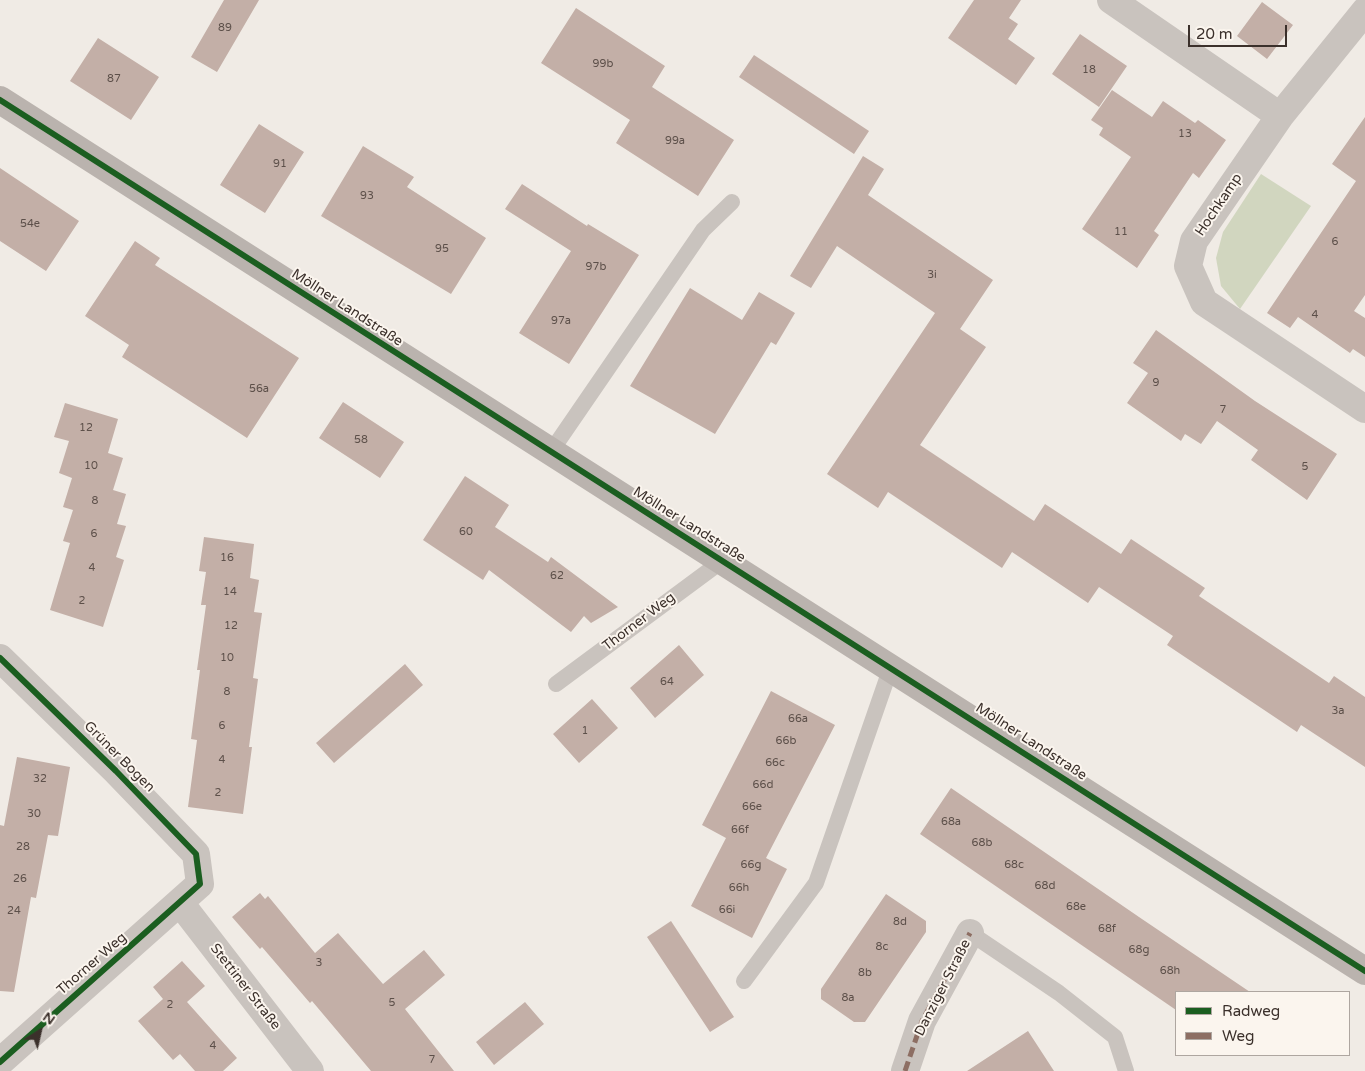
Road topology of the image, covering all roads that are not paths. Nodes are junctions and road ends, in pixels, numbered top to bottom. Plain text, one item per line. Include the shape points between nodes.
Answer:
1 (1111, 0) edge
2 (1365, 11) edge
3 (0, 100) edge
4 (1280, 116) junction
5 (732, 202) dead end
6 (1365, 409) edge
7 (550, 453) junction
8 (722, 561) junction
9 (0, 658) edge
10 (890, 667) junction
11 (556, 684) dead end
12 (200, 884) joint
13 (181, 904) junction
14 (970, 933) joint
15 (1365, 971) edge
16 (744, 981) dead end
17 (0, 1062) edge
18 (310, 1071) edge
19 (905, 1071) edge
20 (1126, 1071) edge

1 - 4 street
2 - 4 street, Hochkamp
3 - 7 main road, Möllner Landstraße
4 - 6 street, Hochkamp via 1194,241 1188,266 1204,302
5 - 7 lane via 703,230
7 - 8 main road, Möllner Landstraße
8 - 10 main road, Möllner Landstraße
8 - 11 lane, Thorner Weg
9 - 12 street, Grüner Bogen via 116,770 196,854
10 - 15 main road, Möllner Landstraße
10 - 16 lane via 816,883
12 - 13 street, Thorner Weg
13 - 17 street, Thorner Weg
13 - 18 street, Stettiner Straße
14 - 19 street, Danziger Straße via 922,1021
14 - 20 lane via 1059,993 1115,1037

